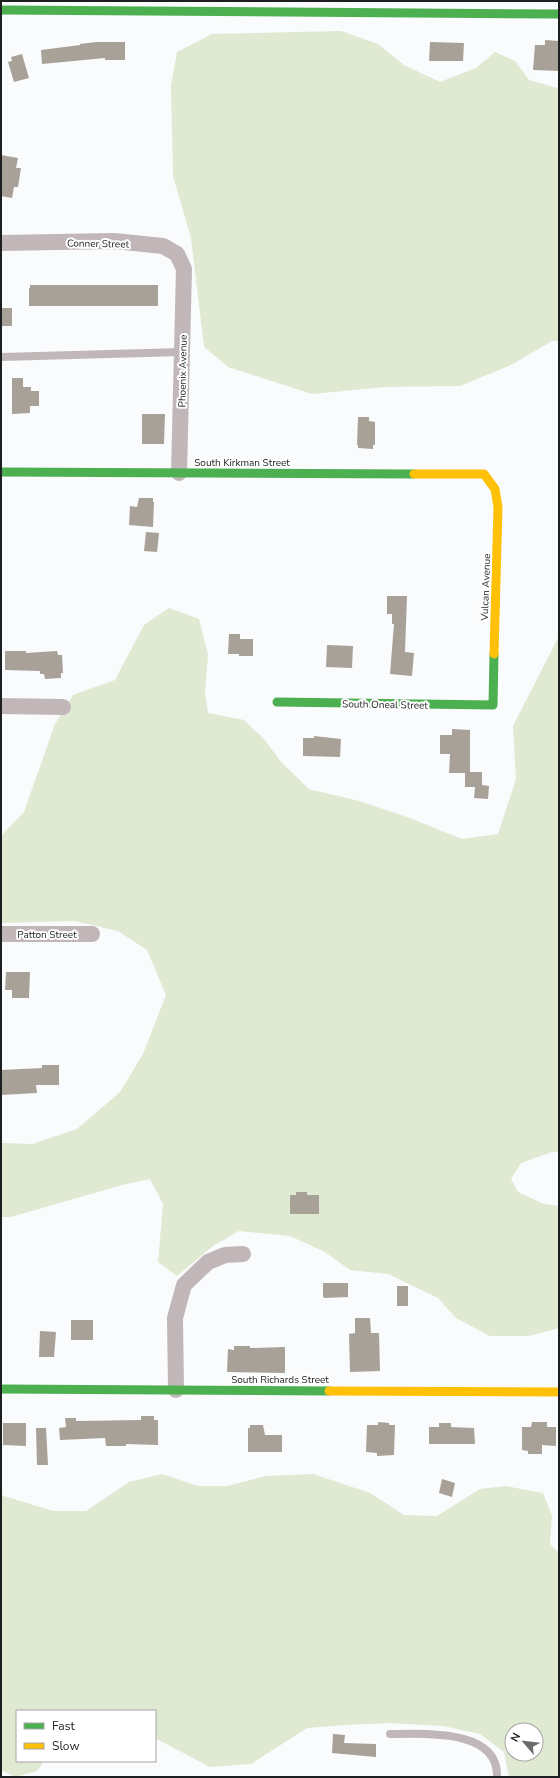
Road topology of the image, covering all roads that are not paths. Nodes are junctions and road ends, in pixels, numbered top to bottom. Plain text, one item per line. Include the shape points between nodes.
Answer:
1 (1, 10) edge
2 (559, 14) edge
3 (1, 243) edge
4 (184, 269) joint
5 (182, 352) junction
6 (1, 357) edge
7 (1, 472) edge
8 (179, 473) junction
9 (484, 474) joint
10 (277, 702) dead end
11 (493, 705) joint
12 (1, 706) edge
13 (63, 707) dead end
14 (1, 934) edge
15 (92, 934) dead end
16 (243, 1254) dead end
17 (1, 1389) edge
18 (176, 1390) junction
19 (559, 1392) edge
20 (390, 1734) dead end
21 (497, 1777) edge

1 - 2 street
3 - 4 street, Conner Street via 114,241 163,246 177,254
4 - 5 street, Phoenix Avenue
5 - 6 lane
5 - 8 street, Phoenix Avenue
7 - 8 street, South Kirkman Street
8 - 9 street, South Kirkman Street
9 - 11 street, Vulcan Avenue via 497,491 498,507
10 - 11 street, South Oneal Street
12 - 13 street
14 - 15 street, Patton Street
16 - 18 street via 225,1255 208,1262 184,1285 175,1318
17 - 18 street, South Richards Street
18 - 19 street, South Richards Street
20 - 21 lane via 424,1734 472,1741 483,1746 492,1755 497,1767

